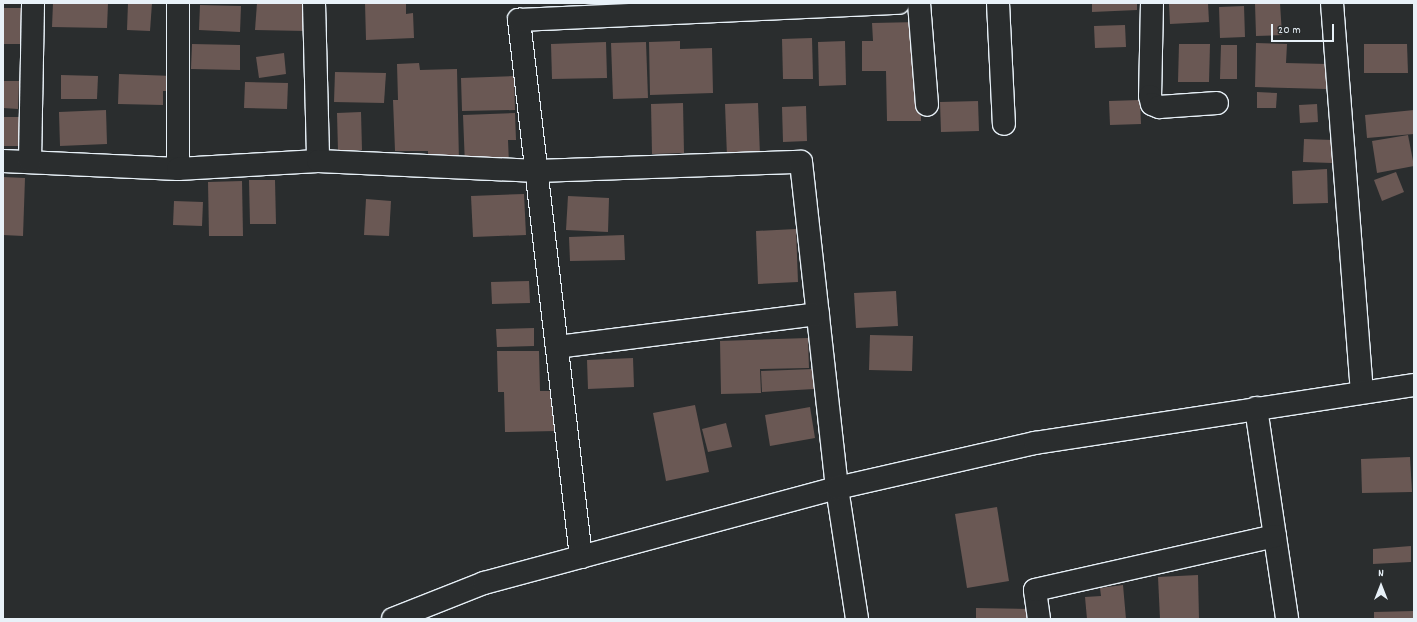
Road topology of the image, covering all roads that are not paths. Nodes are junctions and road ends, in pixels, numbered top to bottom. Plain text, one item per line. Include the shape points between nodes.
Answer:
1 (32, 3) edge
2 (178, 3) edge
3 (314, 3) edge
4 (899, 3) edge
5 (920, 3) edge
6 (998, 3) edge
7 (1152, 3) edge
8 (1332, 3) edge
9 (674, 8) edge
10 (519, 11) edge
11 (1217, 103) dead end
12 (927, 105) dead end
13 (1004, 124) dead end
14 (3, 161) edge
15 (30, 161) junction
16 (318, 161) junction
17 (178, 170) junction
18 (537, 170) junction
19 (818, 314) junction
20 (557, 347) junction
21 (1414, 384) edge
22 (1362, 392) junction
23 (1256, 408) junction
24 (837, 488) junction
25 (1275, 536) junction
26 (580, 557) junction
27 (393, 619) edge
28 (857, 619) edge
29 (1039, 619) edge
30 (1287, 619) edge

1 - 15 street
2 - 17 street
3 - 16 street
4 - 9 street
5 - 12 street
6 - 13 street
7 - 11 street via 1152,104 1159,107
8 - 22 street
9 - 10 street
10 - 18 street
14 - 15 street
15 - 17 street
16 - 17 street
16 - 18 street
18 - 19 street via 801,162
18 - 20 street
19 - 20 street
19 - 24 street
20 - 26 street
21 - 22 street
22 - 23 street
23 - 24 street via 1035,443
23 - 25 street
24 - 26 street
24 - 28 street
25 - 29 street via 1035,590
25 - 30 street
26 - 27 street via 484,583

